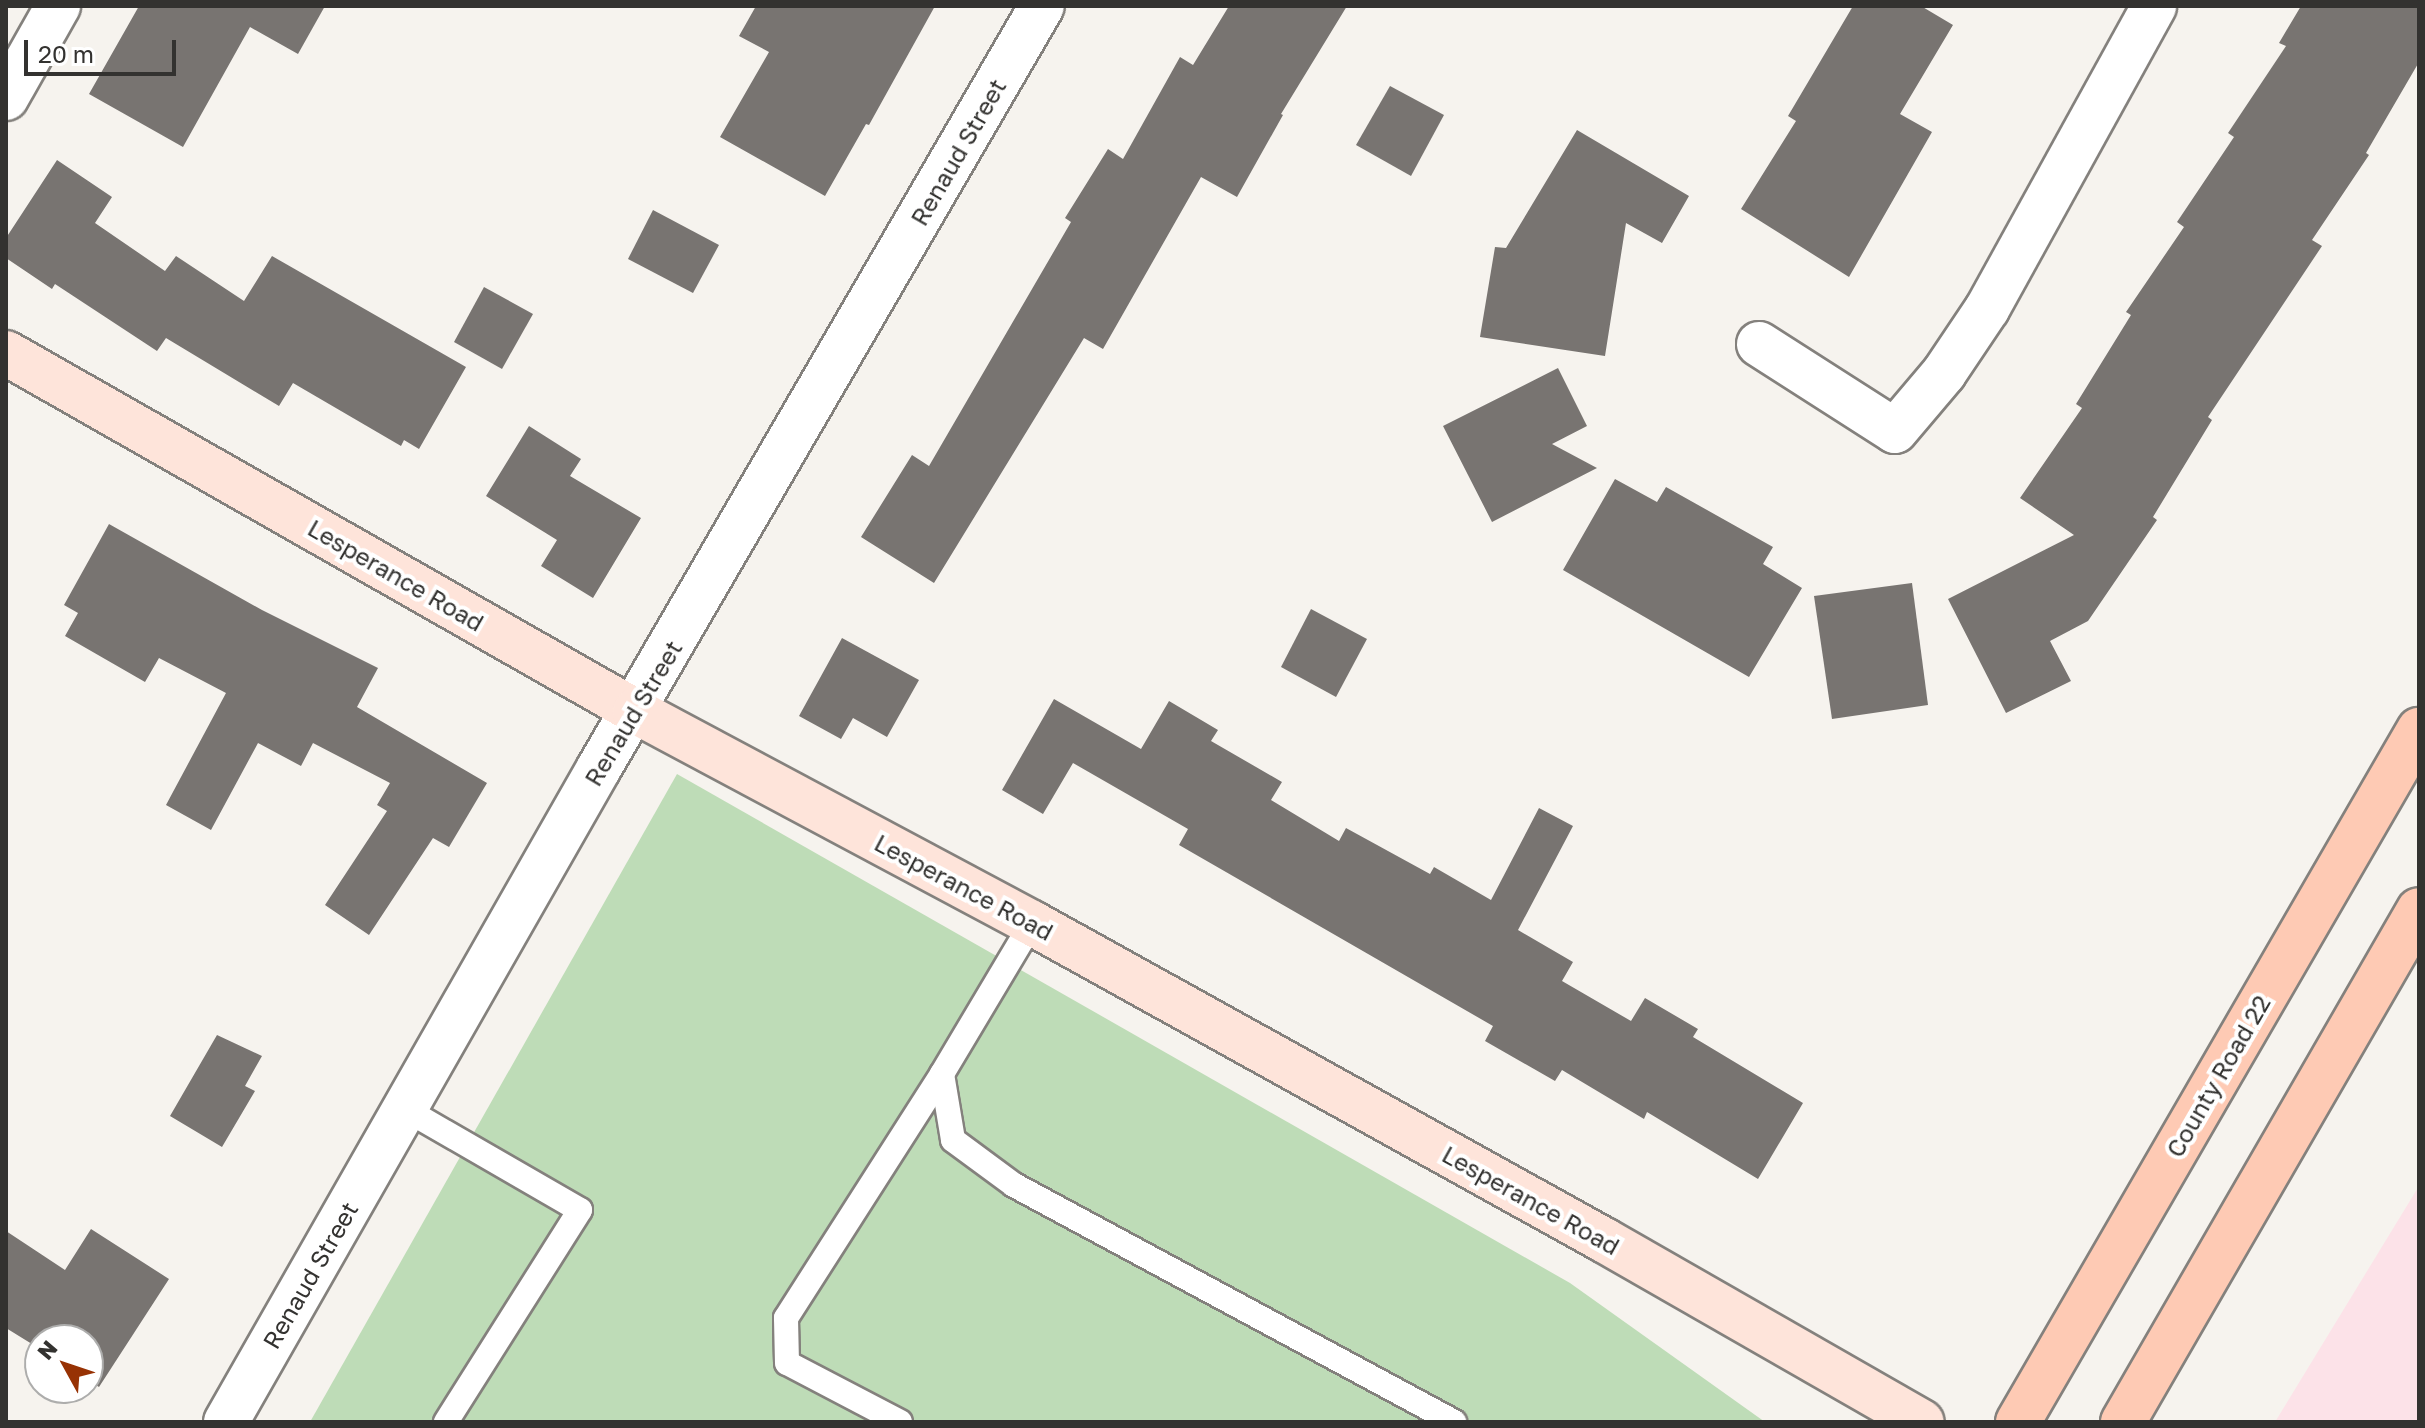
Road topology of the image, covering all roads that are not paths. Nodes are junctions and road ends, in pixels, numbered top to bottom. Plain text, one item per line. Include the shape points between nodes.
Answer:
1 (58, 6) edge
2 (1042, 6) edge
3 (2154, 6) edge
4 (6, 98) edge
5 (1759, 344) dead end
6 (6, 353) edge
7 (635, 711) junction
8 (2419, 730) edge
9 (2419, 910) edge
10 (1032, 923) junction
11 (942, 1074) junction
12 (405, 1109) junction
13 (226, 1422) edge
14 (446, 1422) edge
15 (900, 1422) edge
16 (1454, 1422) edge
17 (1922, 1422) edge
18 (2018, 1422) edge
19 (2123, 1422) edge

1 - 4 street
2 - 7 street, Renaud Street
3 - 5 street via 1987,309 1944,373 1895,431
6 - 7 main road, Lesperance Road
7 - 10 main road, Lesperance Road
7 - 12 street, Renaud Street
8 - 18 main road, County Road 22
9 - 19 main road
10 - 11 lane
10 - 17 main road, Lesperance Road
11 - 15 lane via 786,1318 787,1363
11 - 16 lane via 953,1140 1014,1185
12 - 13 street, Renaud Street
12 - 14 lane via 580,1210

